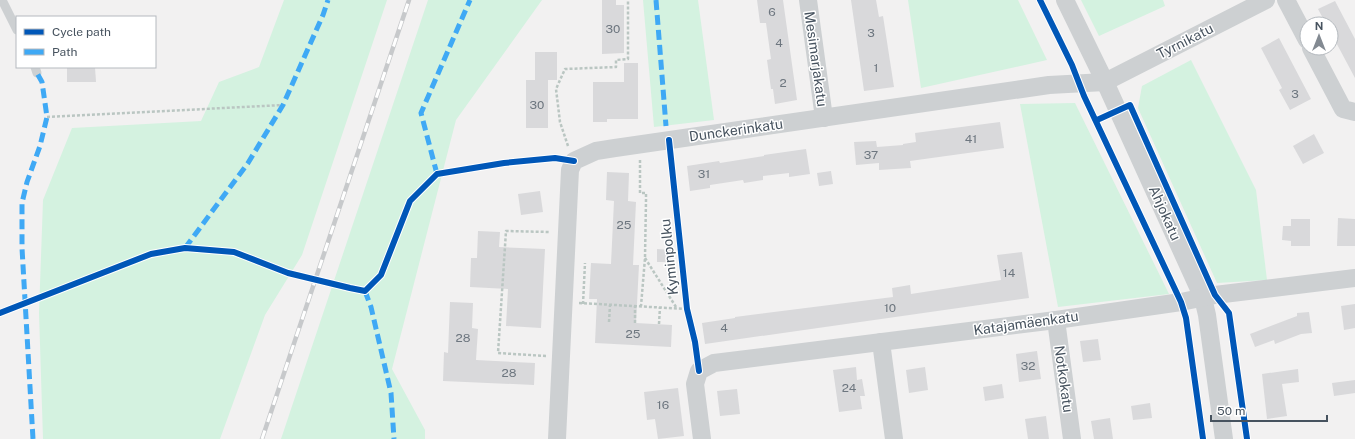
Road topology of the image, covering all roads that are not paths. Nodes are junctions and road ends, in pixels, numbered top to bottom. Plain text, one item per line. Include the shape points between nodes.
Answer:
1 (2, 0) edge
2 (808, 0) edge
3 (1065, 0) edge
4 (1266, 0) edge
5 (1286, 0) edge
6 (1299, 25) edge
7 (16, 28) edge
8 (1315, 56) edge
9 (1105, 82) junction
10 (1355, 112) edge
11 (824, 118) junction
12 (1355, 278) edge
13 (1203, 298) junction
14 (1056, 320) junction
15 (881, 342) junction
16 (557, 439) edge
17 (702, 439) edge
18 (894, 439) edge
19 (1072, 439) edge
20 (1224, 439) edge

1 - 7 lane
2 - 11 street, Mesimarjakatu
3 - 9 street, Ahjokatu
4 - 9 street, Tyrnikatu
5 - 6 street
8 - 10 street via 1343,108
9 - 11 street, Dunckerinkatu via 1048,85
9 - 13 street, Ahjokatu
11 - 16 street, Dunckerinkatu via 596,151 574,161 570,170
12 - 13 street, Katajamäenkatu
13 - 14 street, Katajamäenkatu
13 - 20 street, Ahjokatu
14 - 15 street, Katajamäenkatu
14 - 19 street, Notkokatu
15 - 17 street, Katajamäenkatu via 714,363 699,371 695,384
15 - 18 street

